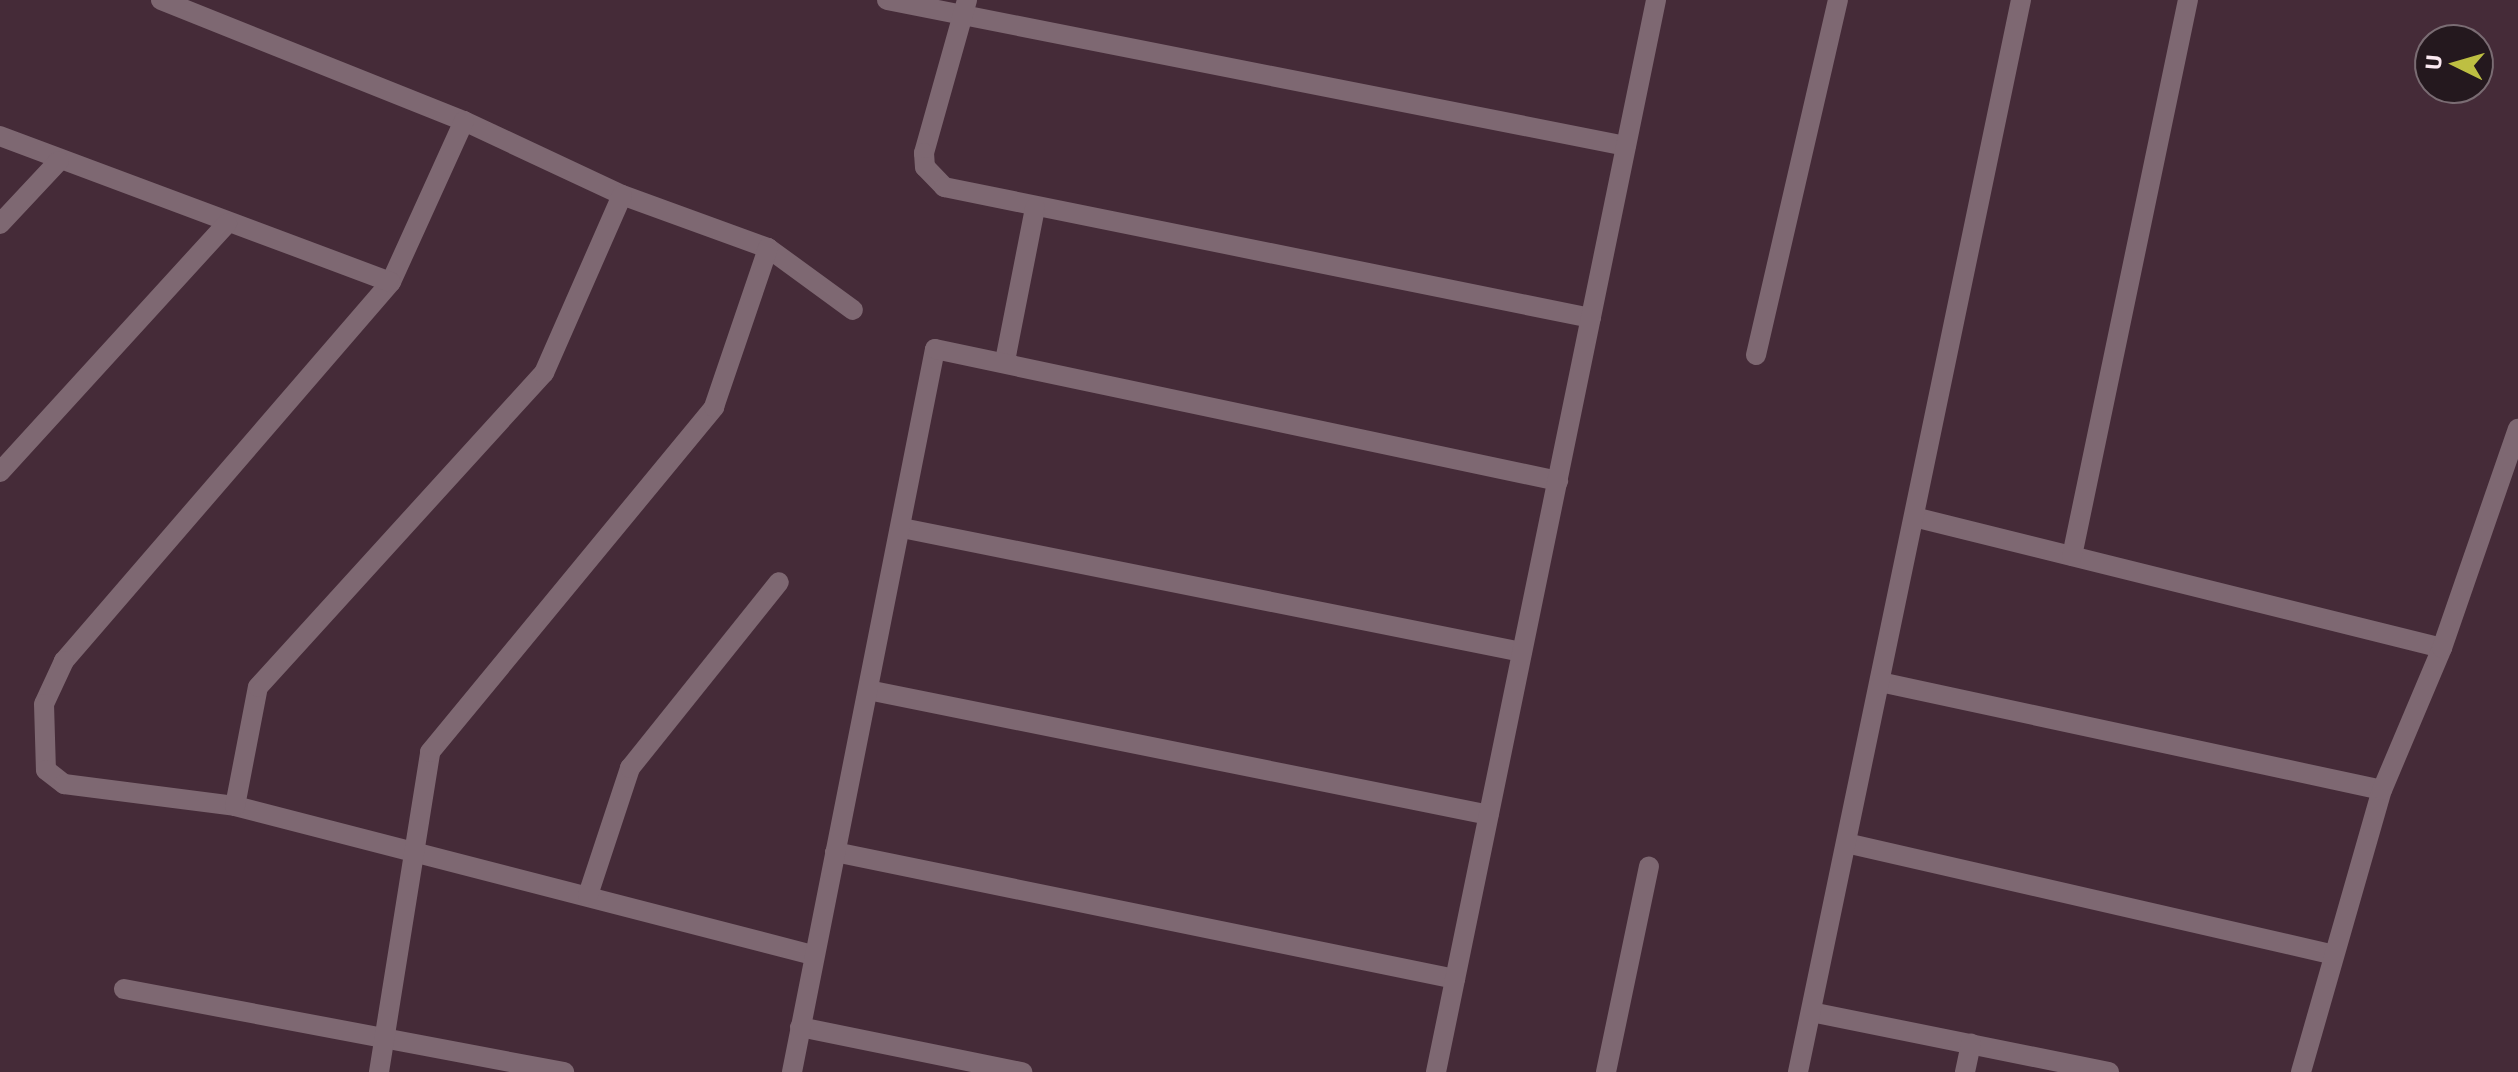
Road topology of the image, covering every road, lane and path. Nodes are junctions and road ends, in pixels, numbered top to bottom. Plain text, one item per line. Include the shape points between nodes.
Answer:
1 (161, 0) edge
2 (887, 0) edge
3 (1656, 0) edge
4 (1838, 0) edge
5 (2021, 0) edge
6 (2188, 0) edge
7 (965, 8) edge
8 (464, 121) junction
9 (0, 136) edge
10 (1626, 146) junction
11 (59, 161) junction
12 (622, 195) junction
13 (1035, 208) junction
14 (227, 223) junction
15 (0, 224) edge
16 (768, 248) junction
17 (391, 282) junction
18 (853, 310) dead end
19 (1591, 318) junction
20 (1756, 355) dead end
21 (1005, 361) junction
22 (2518, 429) edge
23 (0, 472) edge
24 (1558, 481) junction
25 (1914, 517) junction
26 (902, 528) junction
27 (2072, 556) junction
28 (779, 582) dead end
29 (2442, 648) junction
30 (1522, 652) junction
31 (1880, 682) junction
32 (868, 690) junction
33 (2382, 790) junction
34 (235, 806) junction
35 (1489, 815) junction
36 (1846, 843) junction
37 (417, 851) junction
38 (835, 852) junction
39 (1649, 866) dead end
40 (588, 895) junction
41 (2332, 954) junction
42 (813, 955) junction
43 (1455, 979) junction
44 (124, 989) dead end
45 (1811, 1012) junction
46 (800, 1027) junction
47 (387, 1039) junction
48 (1971, 1044) junction
49 (379, 1072) edge
50 (564, 1072) edge
51 (792, 1072) edge
52 (1022, 1072) edge
53 (1436, 1072) edge
54 (1606, 1072) edge
55 (1798, 1072) edge
56 (1965, 1072) edge
57 (2109, 1072) edge
58 (2301, 1072) edge

1 - 8 street
2 - 7 street
3 - 10 street
4 - 20 street
5 - 25 street
6 - 27 street
7 - 10 street
7 - 13 street via 925,167 944,187
8 - 12 street
8 - 17 street
9 - 11 street
10 - 19 street
11 - 14 street
11 - 15 street
12 - 16 street
12 - 34 street via 544,373 258,687
13 - 19 street
13 - 21 street
14 - 17 street
14 - 23 street
16 - 18 street
16 - 37 street via 714,407 688,445 441,730 430,752
17 - 34 street via 64,661 44,704 42,759 54,779
19 - 24 street
21 - 24 street
21 - 26 street via 935,349
22 - 29 street
24 - 30 street
25 - 27 street
25 - 31 street
26 - 30 street
26 - 32 street
27 - 29 street
28 - 40 street via 630,768
29 - 33 street
30 - 35 street
31 - 33 street
31 - 36 street
32 - 35 street
32 - 38 street
33 - 41 street
34 - 37 street
35 - 43 street
36 - 41 street
36 - 45 street
37 - 40 street
37 - 47 street
38 - 42 street
38 - 43 street
39 - 54 street
40 - 42 street
41 - 58 street
42 - 46 street
43 - 53 street
44 - 47 street
45 - 48 street
45 - 55 street
46 - 51 street
46 - 52 street
47 - 49 street
47 - 50 street
48 - 56 street
48 - 57 street

